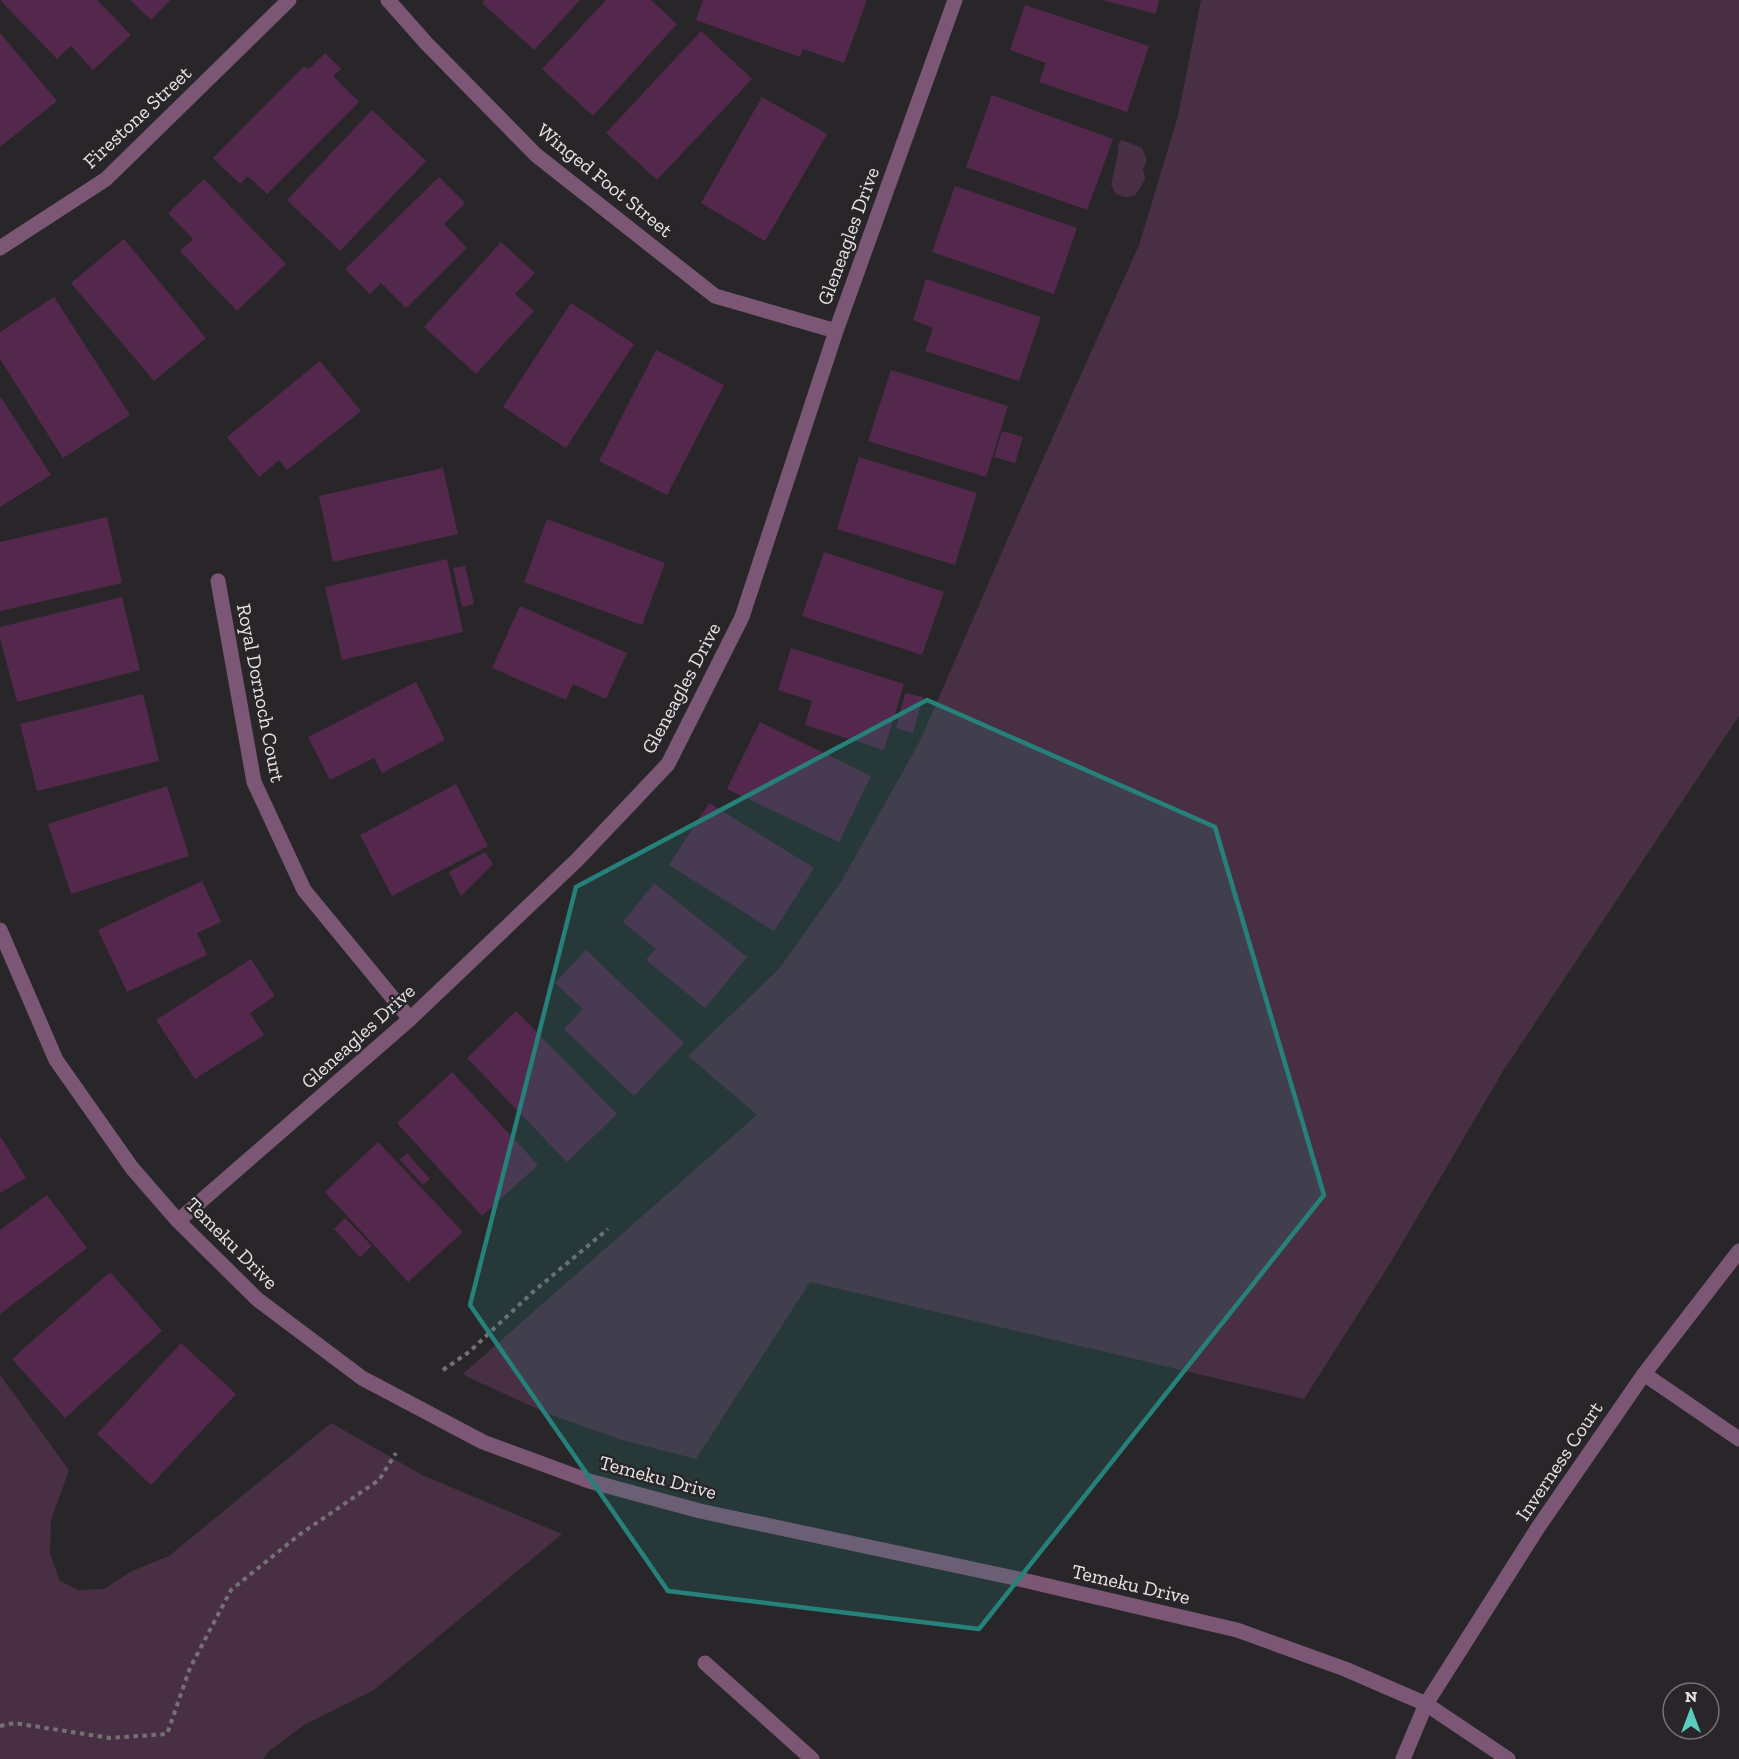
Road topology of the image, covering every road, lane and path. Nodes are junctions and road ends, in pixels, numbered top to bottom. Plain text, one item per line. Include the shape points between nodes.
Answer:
1 (289, 0) edge
2 (388, 0) edge
3 (955, 0) edge
4 (0, 248) edge
5 (836, 331) junction
6 (218, 581) dead end
7 (0, 930) edge
8 (410, 1018) junction
9 (178, 1221) junction
10 (608, 1229) dead end
11 (1739, 1251) edge
12 (443, 1370) dead end
13 (1644, 1374) junction
14 (1739, 1439) edge
15 (396, 1453) dead end
16 (705, 1663) dead end
17 (1426, 1704) junction
18 (0, 1726) edge
19 (812, 1759) edge
20 (1403, 1759) edge
21 (1508, 1759) edge

1 - 4 street, Firestone Street via 106,178
2 - 5 street, Winged Foot Street via 536,155 715,296
3 - 5 street, Gleneagles Drive
5 - 8 street, Gleneagles Drive via 742,618 668,764 577,860
6 - 8 street, Royal Dornoch Court via 254,782 304,890
7 - 9 street, Temeku Drive via 56,1060 132,1168
8 - 9 street, Gleneagles Drive
9 - 17 street, Temeku Drive via 257,1299 362,1378 483,1442 589,1481 700,1511 1237,1630
10 - 12 path via 469,1352
11 - 13 street, Inverness Court
13 - 14 street
13 - 17 street, Inverness Court via 1533,1536
15 - 18 path via 379,1480 299,1535 231,1590 190,1668 167,1734 110,1737 14,1723
16 - 19 street
17 - 20 street, Inverness Court
17 - 21 street, Temeku Drive

